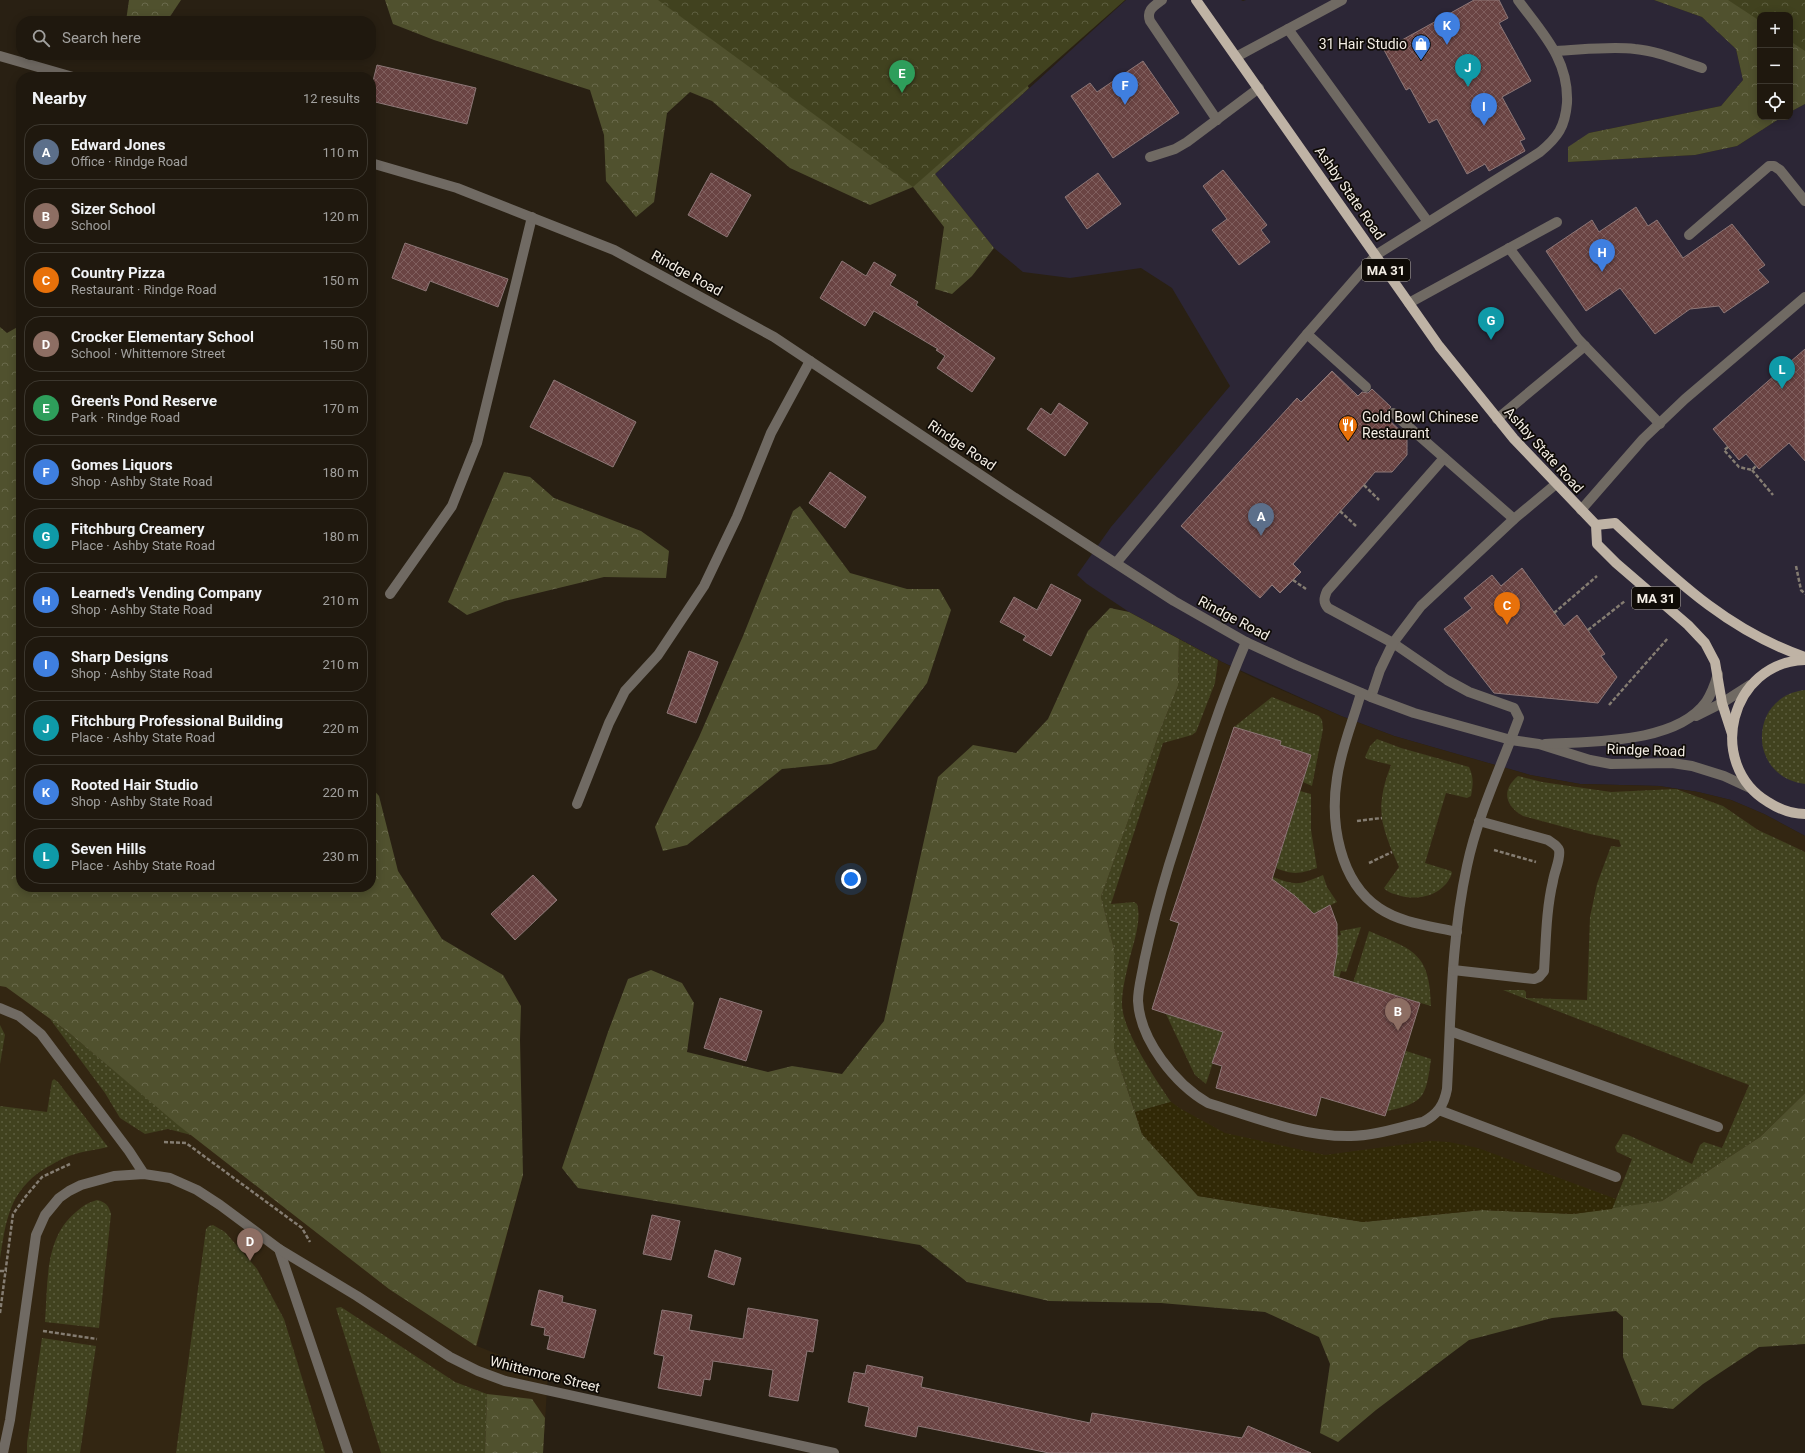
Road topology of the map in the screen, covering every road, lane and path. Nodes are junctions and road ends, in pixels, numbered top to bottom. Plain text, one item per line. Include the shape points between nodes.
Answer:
1 (1162, 0) edge
2 (1196, 0) edge
3 (1342, 0) edge
4 (1518, 0) edge
5 (1288, 29) junction
6 (1555, 51) junction
7 (0, 56) edge
8 (1236, 57) junction
9 (1702, 68) dead end
10 (56, 72) edge
11 (1259, 88) junction
12 (1217, 120) junction
13 (1150, 157) dead end
14 (376, 164) edge
15 (1805, 201) edge
16 (532, 217) junction
17 (1428, 222) junction
18 (1556, 222) dead end
19 (1689, 235) dead end
20 (1509, 248) junction
21 (1376, 256) junction
22 (1805, 297) edge
23 (1409, 302) junction
24 (1307, 334) junction
25 (1585, 346) junction
26 (810, 361) junction
27 (1366, 387) dead end
28 (1393, 413) dead end
29 (1497, 419) junction
30 (1660, 424) junction
31 (1728, 447) dead end
32 (1444, 458) junction
33 (1756, 466) dead end
34 (1752, 470) junction
35 (1556, 484) junction
36 (1773, 495) dead end
37 (1580, 510) junction
38 (1514, 519) junction
39 (1596, 525) junction
40 (1116, 563) junction
41 (1796, 566) dead end
42 (1597, 576) dead end
43 (390, 594) dead end
44 (1805, 594) edge
45 (1625, 601) dead end
46 (1554, 613) dead end
47 (1588, 630) dead end
48 (1668, 638) dead end
49 (1246, 642) junction
50 (1394, 643) junction
51 (1805, 657) edge
52 (1805, 660) edge
53 (1718, 674) junction
54 (1758, 679) junction
55 (1366, 695) junction
56 (1722, 704) junction
57 (1609, 705) dead end
58 (1676, 724) junction
59 (1732, 734) junction
60 (1511, 740) junction
61 (1539, 744) junction
62 (1750, 788) junction
63 (577, 804) dead end
64 (1804, 815) edge
65 (1382, 818) dead end
66 (1357, 821) dead end
67 (1479, 821) junction
68 (1473, 843) junction
69 (1392, 852) dead end
70 (1556, 868) junction
71 (1350, 873) junction
72 (1457, 932) junction
73 (1454, 970) junction
74 (0, 1008) edge
75 (1450, 1031) junction
76 (1439, 1110) junction
77 (1718, 1127) dead end
78 (164, 1142) dead end
79 (144, 1174) junction
80 (1616, 1177) dead end
81 (310, 1242) dead end
82 (278, 1249) junction
83 (41, 1331) dead end
84 (97, 1339) dead end
85 (3, 1453) edge
86 (348, 1453) edge
87 (834, 1453) edge

1 - 12 street via 1149,11 1150,21
2 - 8 main road, Ashby State Road / MA 31
3 - 5 street
4 - 6 street
5 - 8 street
5 - 17 street
6 - 9 street via 1635,49 1661,54
6 - 17 street via 1564,68 1568,88 1566,118 1551,143
7 - 10 street
8 - 11 main road, Ashby State Road / MA 31
11 - 12 street
11 - 21 main road, Ashby State Road / MA 31
12 - 13 street via 1175,149
14 - 16 street, Rindge Road via 457,188
15 - 19 street via 1780,170 1769,166
16 - 26 street, Rindge Road via 614,250 774,336
16 - 43 street via 477,443 452,506
17 - 21 street
18 - 20 street
20 - 23 street
20 - 25 street
21 - 23 main road, Ashby State Road / MA 31
21 - 24 street
22 - 30 street via 1685,399
23 - 29 main road, Ashby State Road / MA 31
24 - 27 street
24 - 40 street
25 - 29 street
25 - 30 street
26 - 40 street, Rindge Road
26 - 63 street via 771,433 738,516 704,586 658,655 625,691 609,723
28 - 32 street
29 - 35 main road, Ashby State Road / MA 31
30 - 37 street via 1643,439
31 - 34 path via 1724,450 1739,467
32 - 38 street
32 - 50 street via 1324,597 1324,604 1328,608
33 - 34 path
34 - 36 path
35 - 37 main road, Ashby State Road / MA 31
35 - 38 street
37 - 39 main road, Ashby State Road / MA 31
38 - 50 street via 1421,606
39 - 51 main road via 1615,523 1680,583 1728,620 1771,644
39 - 53 main road, MA 31 via 1597,544 1705,643
40 - 49 street, Rindge Road via 1174,601
41 - 44 path via 1801,590
42 - 46 path
45 - 47 path
48 - 57 path
49 - 55 street, Rindge Road
49 - 76 street via 1223,697 1153,918 1139,989 1138,1001 1144,1026 1169,1071 1192,1094 1208,1103 1257,1119 1309,1133 1352,1136 1423,1122
50 - 55 street
50 - 60 street via 1469,692 1514,708 1519,718
52 - 54 main road via 1770,670
53 - 56 main road, MA 31
53 - 58 street, Rindge Road via 1705,703 1688,718
54 - 56 street, Rindge Road
54 - 59 main road via 1739,704
55 - 60 street, Rindge Road via 1414,713
55 - 71 street via 1337,778 1336,831
56 - 58 street, Rindge Road
56 - 59 main road, MA 31
58 - 61 street, Rindge Road via 1636,737
59 - 62 main road, MA 31 via 1732,749 1736,763
60 - 61 street, Rindge Road
60 - 67 street
61 - 62 street, Rindge Road via 1611,764 1672,763 1692,766
62 - 64 main road, MA 31 via 1773,806
65 - 66 path
67 - 68 street
67 - 70 street via 1555,844 1559,849
68 - 70 path
68 - 72 street
69 - 71 path
70 - 73 street via 1549,902 1544,970 1539,977 1534,979
71 - 72 street via 1354,882 1379,908 1403,919
72 - 73 street
73 - 75 street
74 - 79 street via 19,1016 41,1034
75 - 76 street via 1447,1089
75 - 77 street
76 - 80 street
78 - 81 path via 186,1143 302,1228
79 - 82 street, Whittemore Street via 170,1178 197,1190
79 - 85 street, Whittemore Street via 96,1180 69,1191 52,1205 40,1225 36,1235
82 - 86 street
82 - 87 street, Whittemore Street via 357,1296 450,1357 485,1374 519,1384
83 - 84 path

